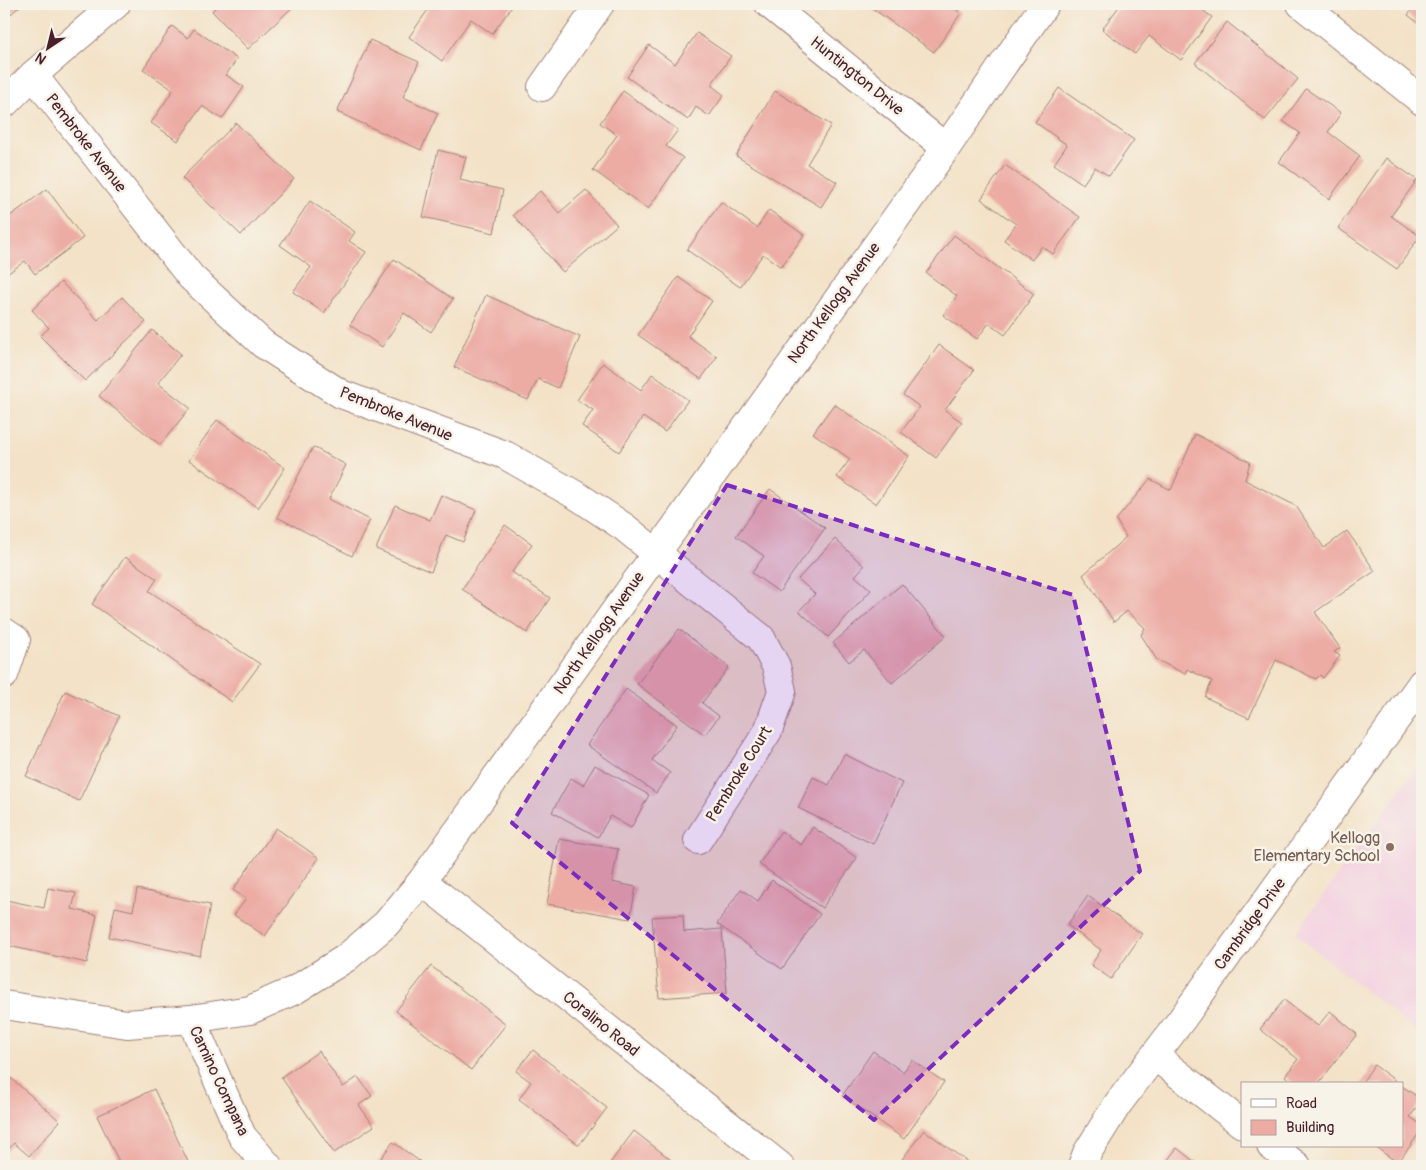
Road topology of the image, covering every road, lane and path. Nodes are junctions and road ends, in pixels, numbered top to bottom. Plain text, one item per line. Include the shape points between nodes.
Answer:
1 (116, 4) edge
2 (600, 4) edge
3 (769, 4) edge
4 (1045, 4) edge
5 (1301, 4) edge
6 (33, 76) junction
7 (542, 87) dead end
8 (1422, 101) edge
9 (4, 104) edge
10 (946, 148) junction
11 (656, 553) junction
12 (10, 636) edge
13 (4, 675) edge
14 (1422, 683) edge
15 (698, 840) dead end
16 (422, 881) junction
17 (4, 1004) edge
18 (191, 1019) junction
19 (1155, 1056) junction
20 (1241, 1123) edge
21 (1274, 1148) edge
22 (268, 1166) edge
23 (780, 1166) edge
24 (1082, 1166) edge
25 (1297, 1166) edge

1 - 6 street
2 - 7 street
3 - 10 street, Huntington Drive
4 - 10 street, North Kellogg Avenue
5 - 8 street
6 - 9 street
6 - 11 street, Pembroke Avenue via 191,277 263,344 341,394 505,455 579,497
10 - 11 street, North Kellogg Avenue
11 - 15 street, Pembroke Court via 761,638 776,666 782,690 768,731
11 - 16 street, North Kellogg Avenue
12 - 13 street
14 - 19 street, Cambridge Drive
16 - 18 street, North Kellogg Avenue via 386,924 346,958 296,990 250,1010
16 - 23 street, Coralino Road
17 - 18 street, North Kellogg Avenue via 127,1024
18 - 22 street, Camino Compana via 242,1136
19 - 20 street
19 - 24 street, Cambridge Drive via 1117,1105
21 - 25 street

